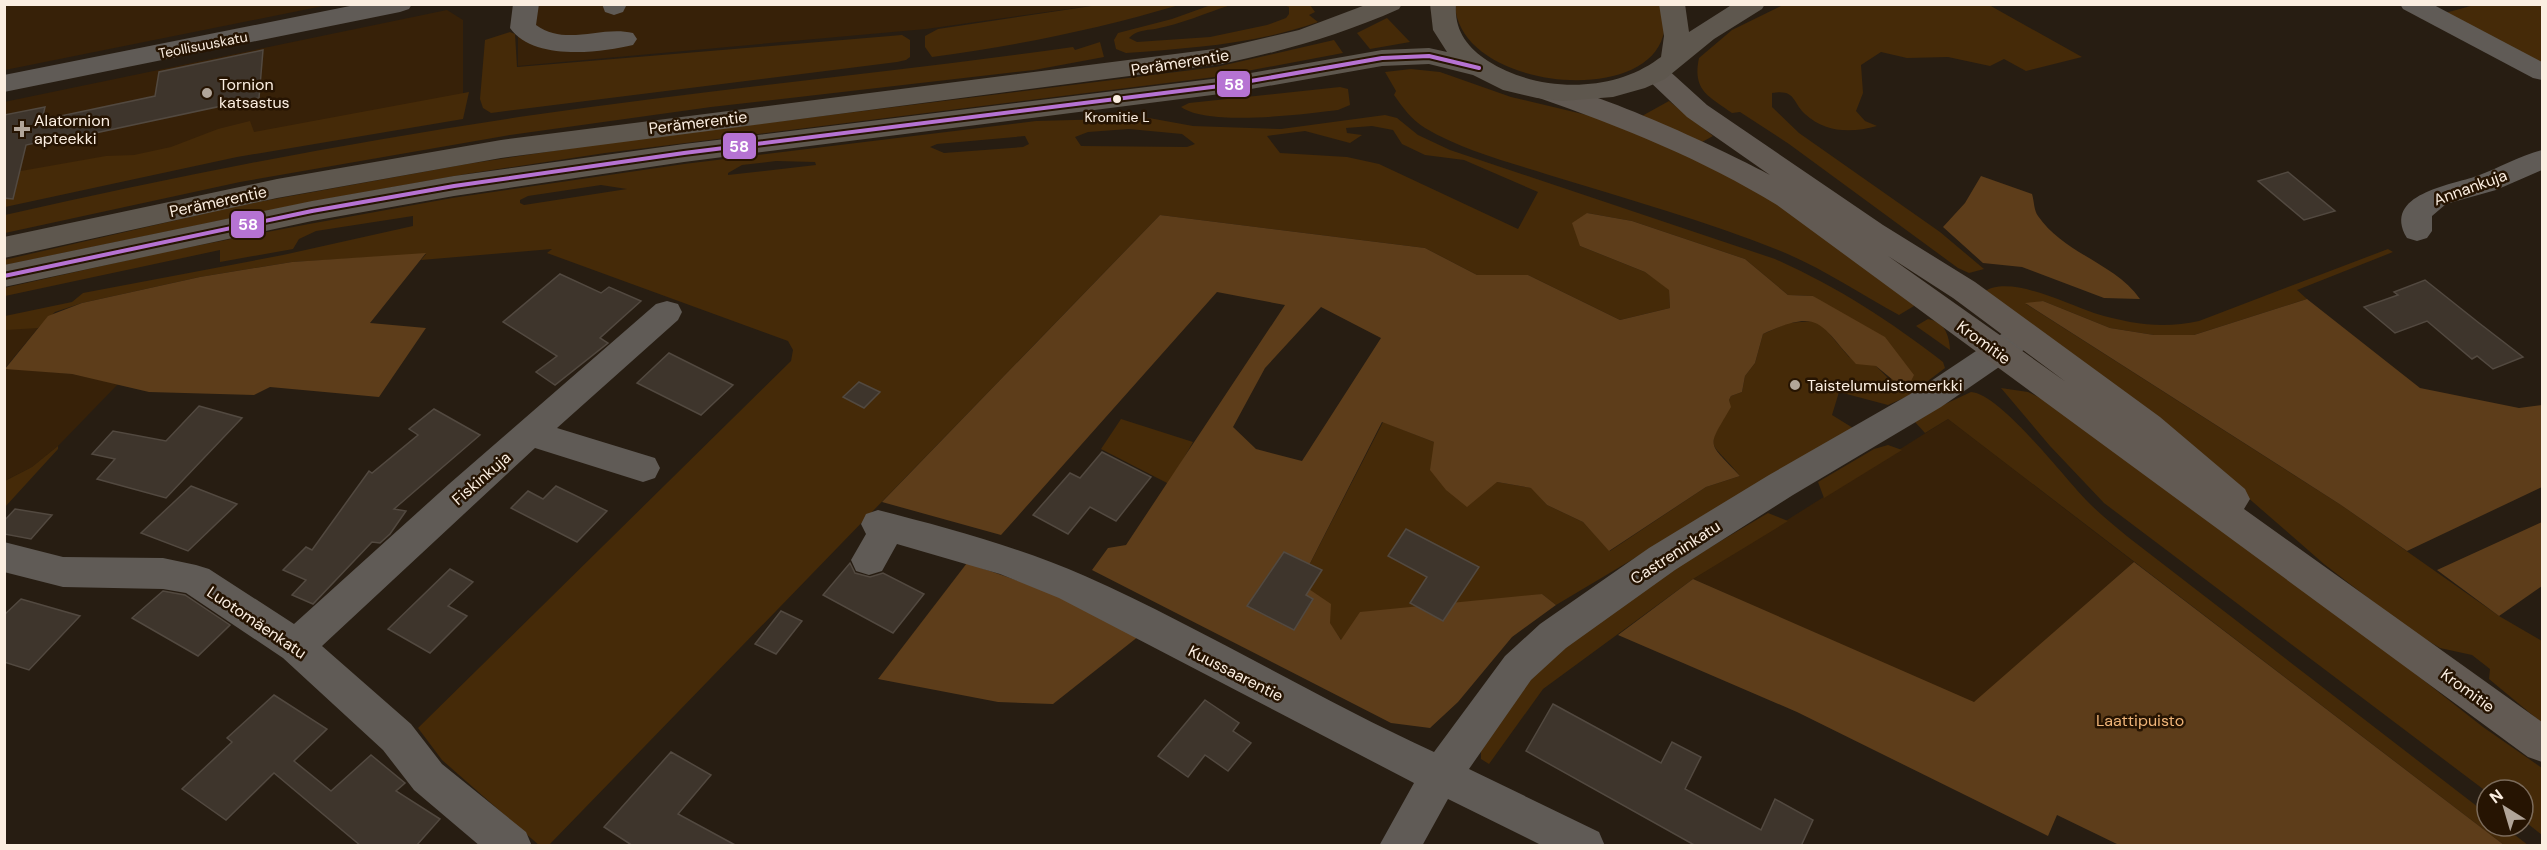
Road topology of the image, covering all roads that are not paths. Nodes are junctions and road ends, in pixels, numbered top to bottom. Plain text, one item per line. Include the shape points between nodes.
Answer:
1 (400, 4) edge
2 (526, 4) edge
3 (1390, 4) edge
4 (1443, 4) edge
5 (1672, 4) edge
6 (1753, 4) edge
7 (2412, 4) edge
8 (624, 39) dead end
9 (1665, 66) junction
10 (1479, 68) junction
11 (2542, 72) edge
12 (4, 84) edge
13 (1548, 92) junction
14 (2542, 159) edge
15 (2416, 231) dead end
16 (4, 248) edge
17 (4, 276) edge
18 (667, 312) dead end
19 (2011, 344) junction
20 (532, 434) junction
21 (644, 468) dead end
22 (4, 557) edge
23 (869, 560) dead end
24 (296, 645) junction
25 (2542, 744) edge
26 (1440, 776) junction
27 (512, 846) edge
28 (1399, 846) edge
29 (1585, 846) edge

1 - 12 street, Teollisuuskatu
2 - 8 street via 523,28 543,41 556,44
3 - 16 highway, Perämerentie via 1320,32 1219,56 461,155 304,183
4 - 10 highway via 1442,14 1455,48
5 - 9 highway via 1677,36
6 - 9 highway via 1697,39
7 - 11 street
9 - 13 highway via 1609,90
9 - 19 main road, Kromitie via 1697,111 1964,290
10 - 13 highway
10 - 17 highway, Perämerentie via 1429,56 1382,58 1228,85 684,153 454,186 166,240
13 - 19 main road, Kromitie via 1636,122 1744,171
14 - 15 street, Annankuja via 2486,183 2436,197 2418,214
18 - 20 street, Fiskinkuja
19 - 25 main road, Kromitie via 2148,426 2394,637
19 - 26 street, Castreninkatu via 1912,409 1691,541 1581,614 1518,668
20 - 21 street
20 - 24 street, Fiskinkuja
22 - 24 street, Luotomäenkatu via 63,572 182,575 196,580
23 - 26 street, Kuussaarentie via 883,525 985,555 1071,587
24 - 27 street, Luotomäenkatu via 397,737 428,777
26 - 28 street, Castreninkatu
26 - 29 street, Kuussaarentie

